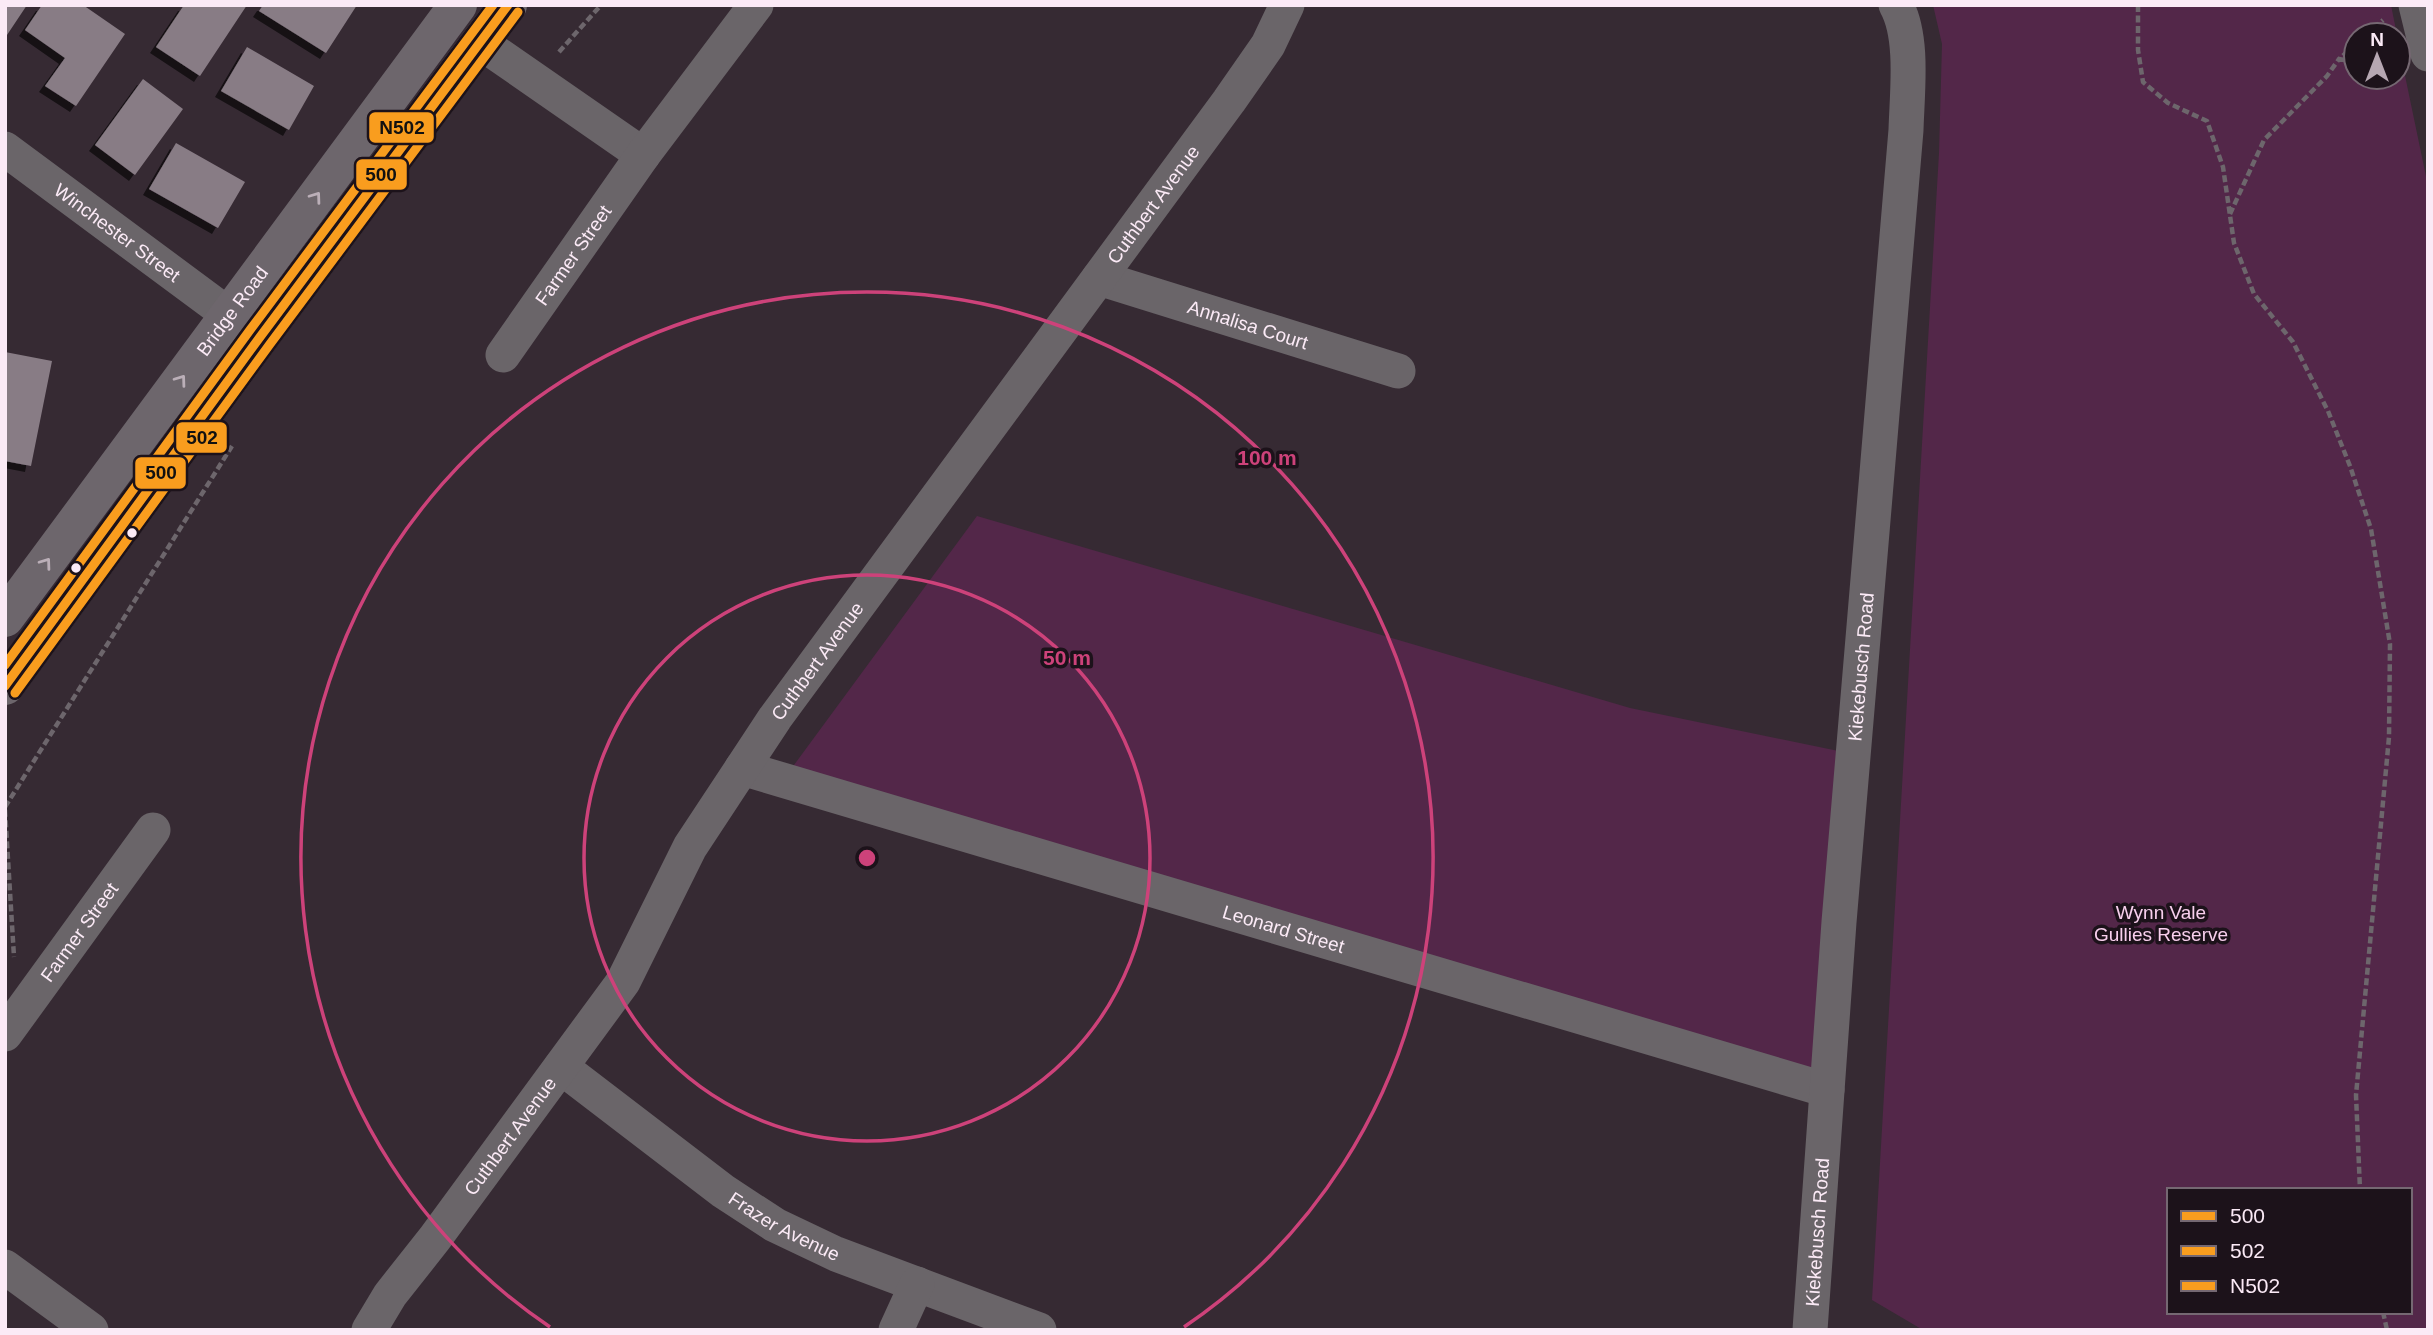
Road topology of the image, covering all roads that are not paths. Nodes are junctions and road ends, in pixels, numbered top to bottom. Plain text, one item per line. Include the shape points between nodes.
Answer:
1 (458, 5) edge
2 (508, 5) edge
3 (757, 5) edge
4 (1287, 5) edge
5 (1896, 5) edge
6 (2416, 5) edge
7 (480, 42) junction
8 (2428, 54) edge
9 (5, 149) edge
10 (643, 155) junction
11 (1099, 278) junction
12 (229, 315) junction
13 (260, 337) junction
14 (503, 355) dead end
15 (1398, 371) dead end
16 (5, 618) edge
17 (5, 686) edge
18 (742, 768) junction
19 (153, 830) dead end
20 (5, 1034) edge
21 (561, 1067) junction
22 (1827, 1090) junction
23 (5, 1267) edge
24 (917, 1284) junction
25 (91, 1330) edge
26 (369, 1330) edge
27 (895, 1330) edge
28 (1039, 1330) edge
29 (1810, 1330) edge

12 -> 1 main road, Bridge Road
2 - 7 main road, Bridge Road
3 - 10 street, Farmer Street
4 - 11 street, Cuthbert Avenue via 1268,46
5 - 22 street, Kiekebusch Road via 1907,52 1906,130
6 - 8 street
7 - 10 street
7 - 13 main road, Bridge Road
9 - 12 street, Winchester Street
10 - 14 street, Farmer Street
11 - 15 street, Annalisa Court
11 - 18 street, Cuthbert Avenue
12 - 13 main road
16 -> 12 main road, Bridge Road
13 - 17 main road, Bridge Road
18 - 21 street, Cuthbert Avenue via 690,847 623,982
18 - 22 street, Leonard Street
19 - 20 street, Farmer Street
21 - 24 street, Frazer Avenue via 723,1192 775,1225
21 - 26 street, Cuthbert Avenue via 390,1295
22 - 29 street, Kiekebusch Road
23 - 25 street
24 - 27 street
24 - 28 street, Frazer Avenue

